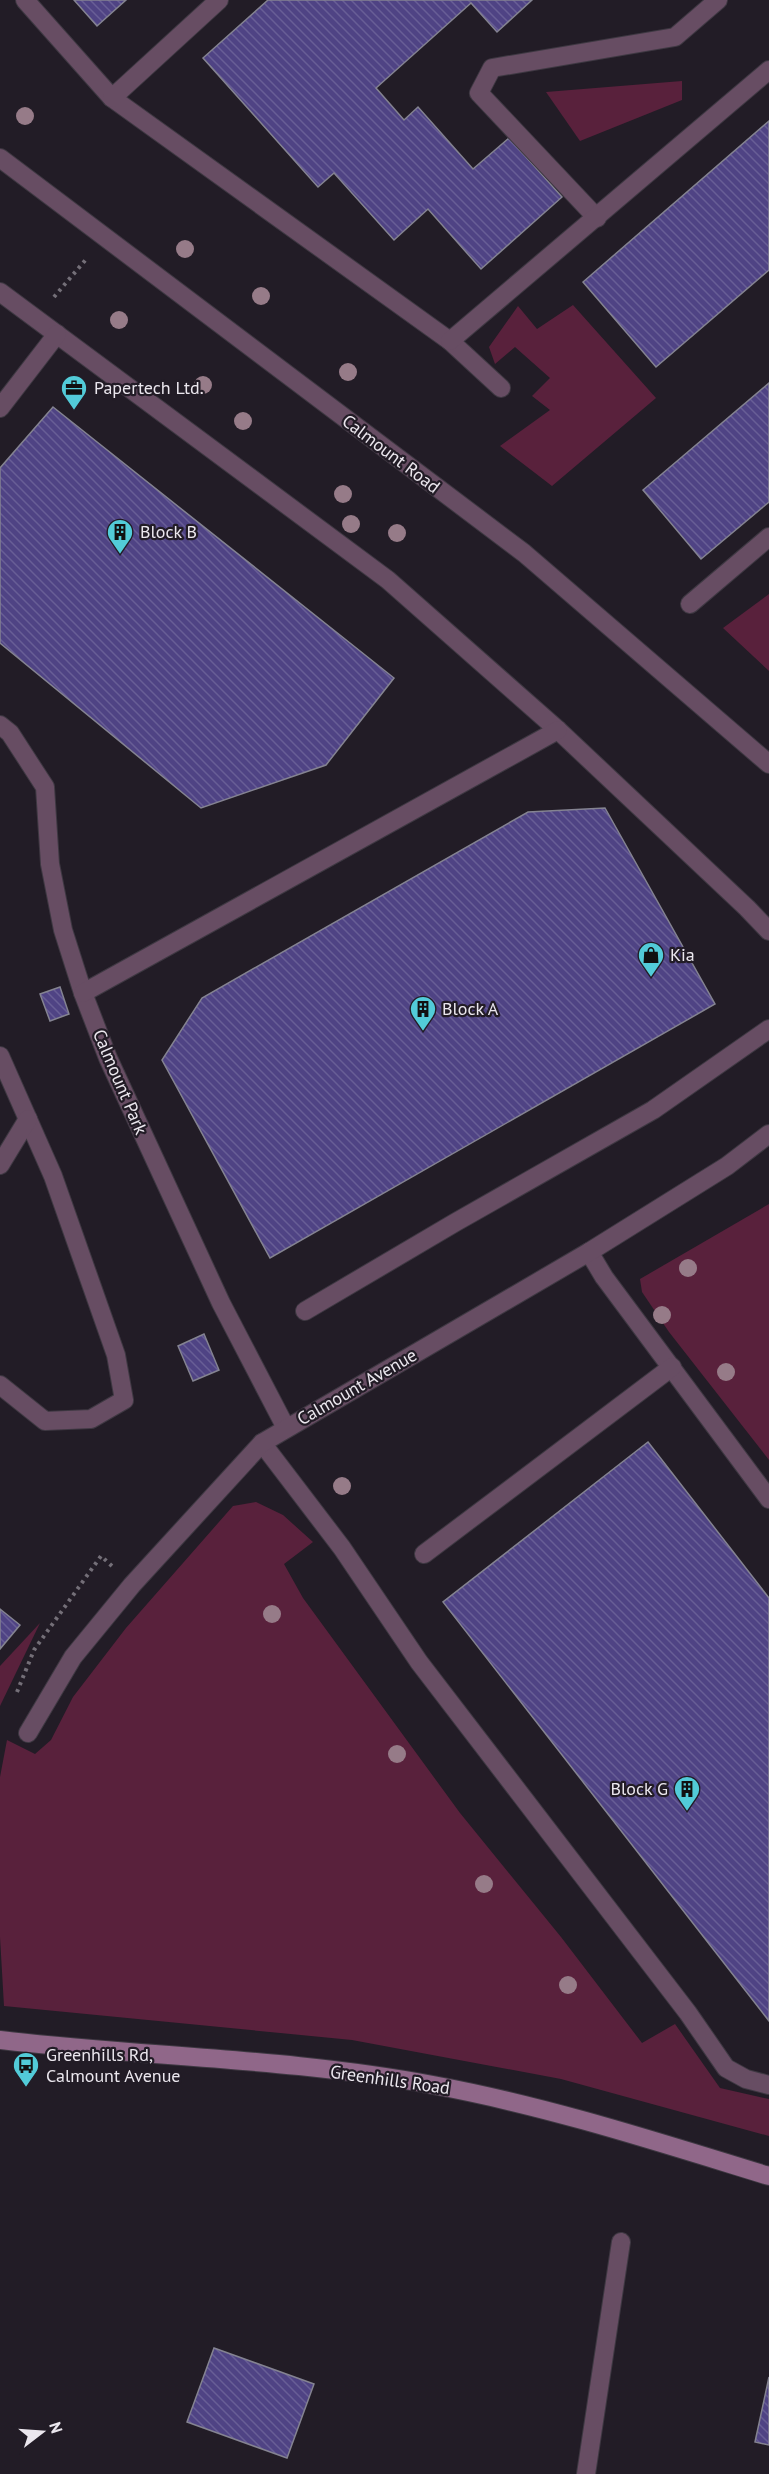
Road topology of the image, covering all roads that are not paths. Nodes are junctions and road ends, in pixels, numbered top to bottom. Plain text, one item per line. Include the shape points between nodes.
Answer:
1 (25, 0) edge
2 (219, 0) edge
3 (718, 0) edge
4 (769, 70) edge
5 (112, 98) junction
6 (0, 158) edge
7 (597, 219) junction
8 (0, 292) edge
9 (57, 334) junction
10 (450, 341) junction
11 (501, 388) dead end
12 (0, 408) edge
13 (769, 537) edge
14 (690, 604) dead end
15 (0, 725) edge
16 (558, 730) junction
17 (769, 764) edge
18 (769, 932) edge
19 (84, 993) junction
20 (769, 1029) edge
21 (0, 1056) edge
22 (28, 1119) junction
23 (769, 1134) edge
24 (0, 1165) edge
25 (589, 1252) junction
26 (305, 1311) dead end
27 (672, 1367) junction
28 (0, 1385) edge
29 (286, 1428) junction
30 (262, 1443) junction
31 (769, 1499) edge
32 (424, 1554) dead end
33 (28, 1733) dead end
34 (0, 2040) edge
35 (769, 2085) edge
36 (769, 2176) edge
37 (621, 2242) dead end
38 (586, 2474) edge

1 - 5 street
2 - 5 street
3 - 7 street via 675,37 492,68 479,93
4 - 7 street
5 - 10 street
6 - 17 street, Calmount Road via 524,553
7 - 10 street
8 - 9 street
9 - 12 street
9 - 16 street via 388,580
10 - 11 street
13 - 14 street
15 - 19 street, Calmount Park via 45,787 50,864 63,930
16 - 18 street
16 - 19 street
19 - 29 street, Calmount Park via 148,1148 221,1304
20 - 26 street via 653,1110
21 - 22 street
22 - 24 street
22 - 28 street via 53,1176 116,1355 124,1400 91,1419 45,1421
23 - 25 street, Calmount Avenue via 727,1166
25 - 27 street via 604,1278
25 - 29 street, Calmount Avenue
27 - 31 street
27 - 32 street
29 - 30 street, Calmount Avenue
30 - 33 street, Calmount Avenue via 132,1585 74,1657
30 - 35 street via 342,1548 419,1662 726,2068
34 - 36 main road, Greenhills Road via 201,2056 431,2084 514,2102
37 - 38 street

